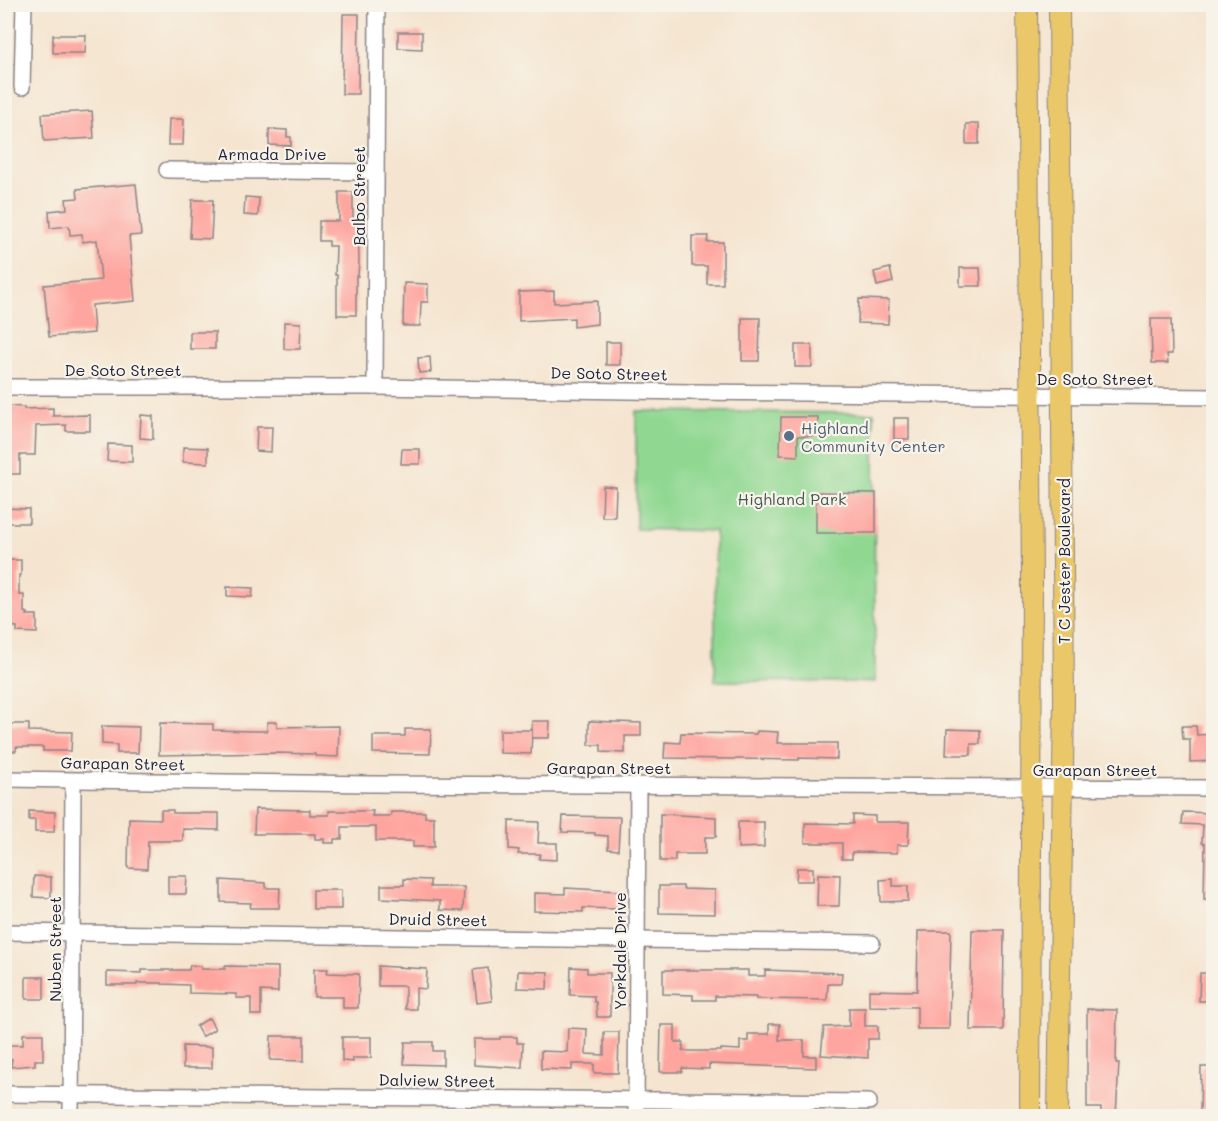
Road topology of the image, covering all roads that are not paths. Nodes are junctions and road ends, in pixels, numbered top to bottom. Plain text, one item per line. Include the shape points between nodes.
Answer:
1 (24, 4) edge
2 (377, 4) edge
3 (1027, 8) edge
4 (1059, 9) edge
5 (22, 87) dead end
6 (167, 170) dead end
7 (375, 172) junction
8 (1060, 205) junction
9 (1029, 206) junction
10 (4, 387) edge
11 (375, 387) junction
12 (1030, 396) junction
13 (1061, 396) junction
14 (1214, 397) edge
15 (1032, 579) junction
16 (1063, 581) junction
17 (4, 779) edge
18 (73, 781) junction
19 (638, 786) junction
20 (1030, 788) junction
21 (1063, 788) junction
22 (1214, 788) edge
23 (4, 932) edge
24 (72, 932) junction
25 (637, 940) junction
26 (872, 943) dead end
27 (4, 1094) edge
28 (71, 1094) junction
29 (636, 1100) junction
30 (869, 1102) dead end
31 (71, 1116) edge
32 (636, 1116) edge
33 (1030, 1116) edge
34 (1058, 1116) edge

1 - 5 street
2 - 7 street, Balbo Street
3 - 4 main road
3 - 9 main road, T C Jester Boulevard
4 - 8 main road, T C Jester Boulevard
6 - 7 street, Armada Drive
7 - 11 street, Balbo Street
8 - 9 main road
8 - 13 main road, T C Jester Boulevard
9 - 12 main road, T C Jester Boulevard
10 - 11 street, De Soto Street
11 - 12 street, De Soto Street
12 - 13 street, De Soto Street
12 - 15 main road, T C Jester Boulevard
13 - 14 street, De Soto Street
13 - 16 main road, T C Jester Boulevard
15 - 16 main road
15 - 20 main road, T C Jester Boulevard
16 - 21 main road, T C Jester Boulevard
17 - 18 street, Garapan Street
18 - 19 street, Garapan Street
18 - 24 street, Nuben Street
19 - 20 street, Garapan Street
19 - 25 street, Yorkdale Drive
20 - 21 street, Garapan Street
20 - 33 main road, T C Jester Boulevard
21 - 22 street, Garapan Street
21 - 34 main road, T C Jester Boulevard
23 - 24 street, Druid Street
24 - 25 street, Druid Street
24 - 28 street, Nuben Street
25 - 26 street, Druid Street
25 - 29 street, Yorkdale Drive
27 - 28 street, Dalview Street
28 - 29 street, Dalview Street
28 - 31 street, Nuben Street
29 - 30 street, Dalview Street
29 - 32 street, Yorkdale Drive

